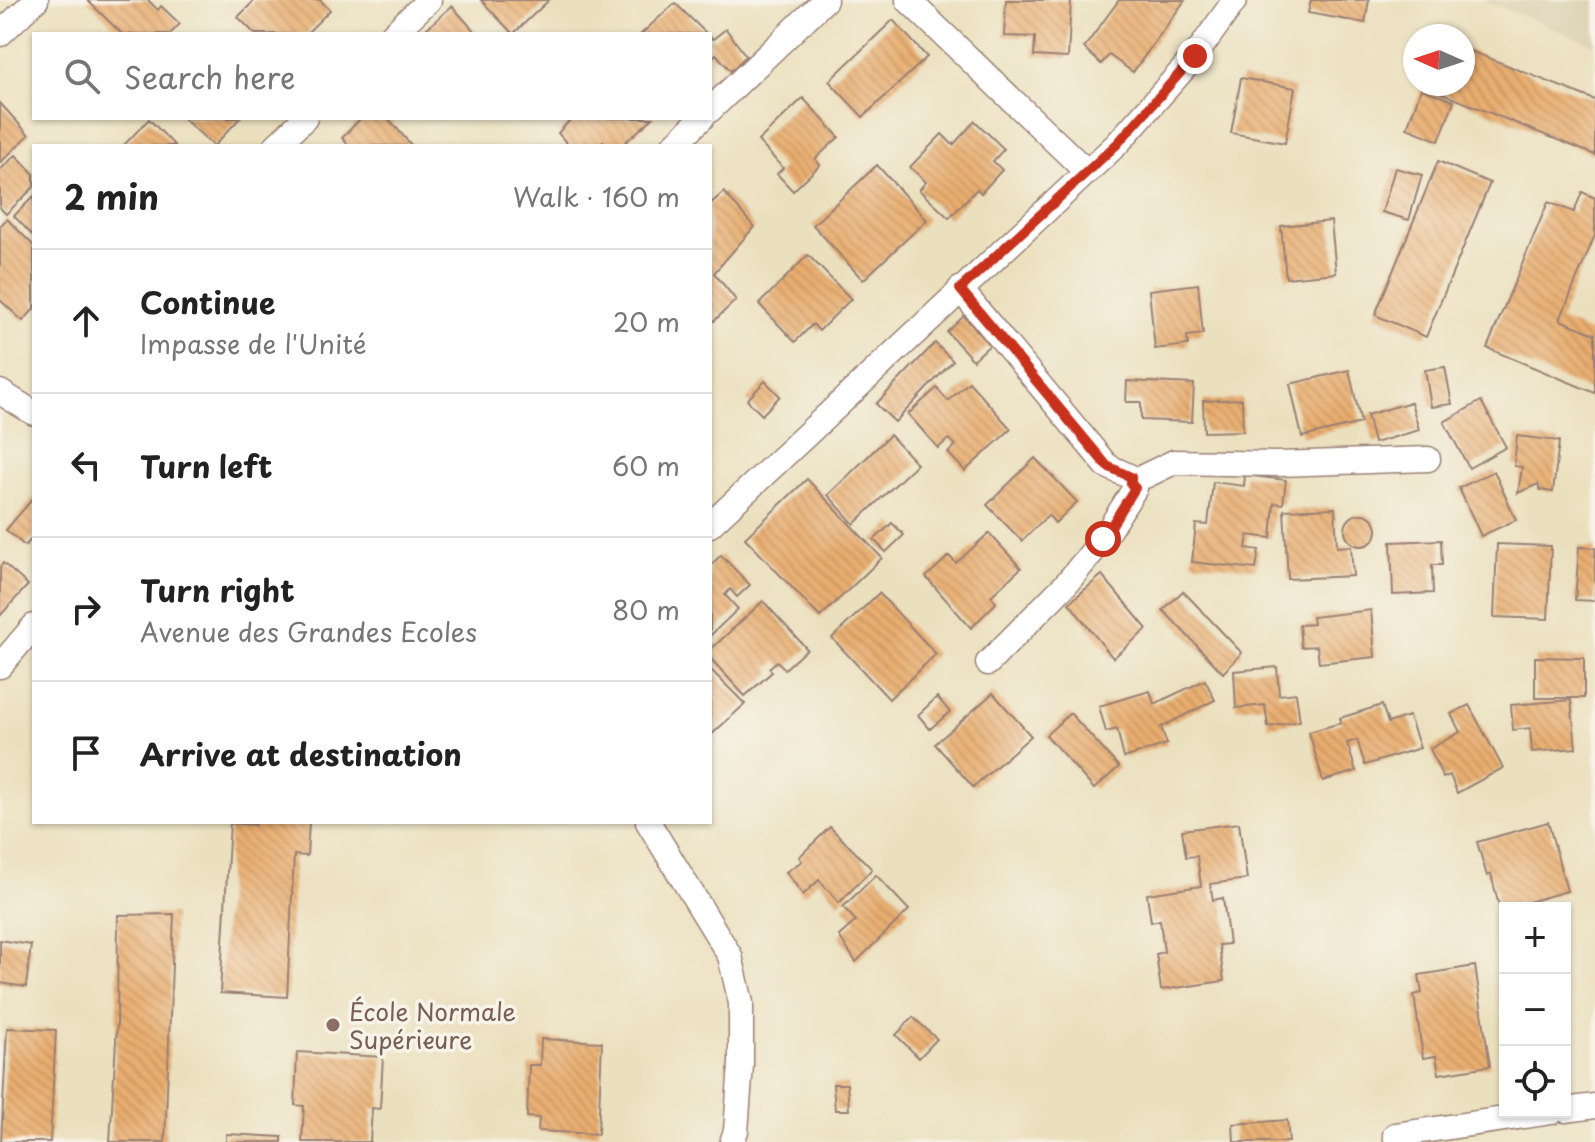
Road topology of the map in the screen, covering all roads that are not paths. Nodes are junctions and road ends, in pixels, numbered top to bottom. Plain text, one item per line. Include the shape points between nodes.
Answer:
1 (36, 0) edge
2 (429, 0) edge
3 (825, 0) edge
4 (908, 0) edge
5 (1235, 0) edge
6 (395, 32) edge
7 (0, 34) edge
8 (712, 108) edge
9 (303, 120) edge
10 (700, 120) edge
11 (278, 144) edge
12 (675, 144) edge
13 (1086, 171) junction
14 (960, 289) junction
15 (1428, 459) dead end
16 (1137, 480) junction
17 (712, 523) edge
18 (32, 628) edge
19 (988, 663) dead end
20 (0, 666) edge
21 (649, 824) edge
22 (1595, 1106) edge
23 (1571, 1109) edge
24 (1511, 1118) edge
25 (1395, 1135) dead end
26 (732, 1142) edge

1 - 7 street
2 - 6 street
3 - 8 street
4 - 13 street
5 - 13 street via 1154,104
9 - 11 street
10 - 12 street
13 - 14 street
14 - 16 street via 1107,466
14 - 17 street
15 - 16 street via 1174,462
16 - 19 street via 1103,539
18 - 20 street
21 - 26 street via 730,956 741,1003 741,1065
22 - 23 street
24 - 25 street

